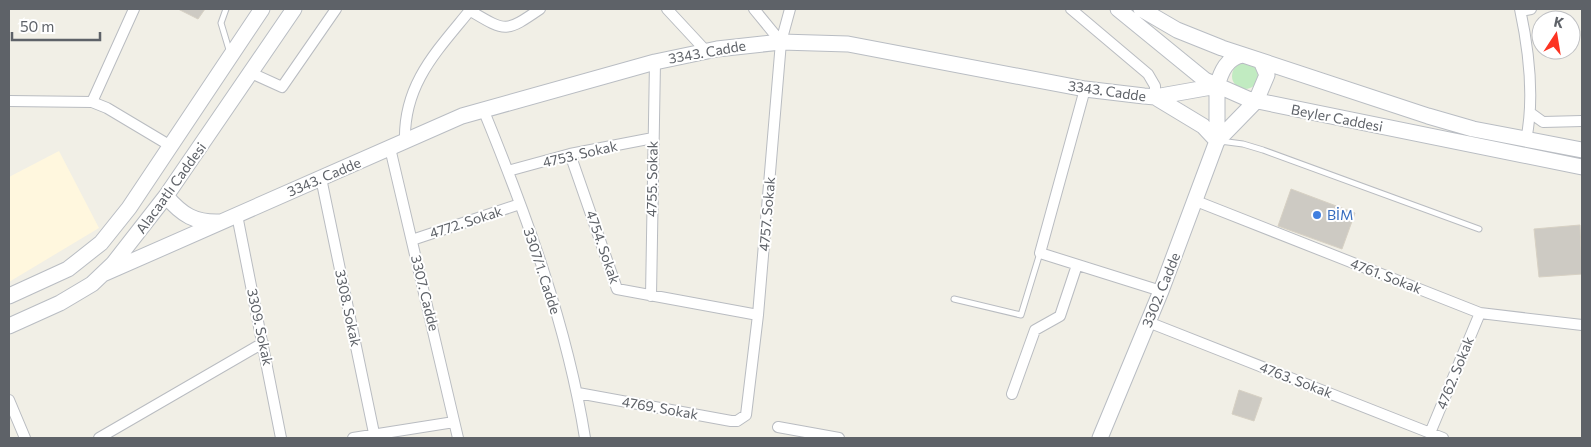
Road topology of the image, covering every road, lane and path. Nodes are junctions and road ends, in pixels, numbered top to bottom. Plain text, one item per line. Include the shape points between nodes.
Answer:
1 (134, 9) edge
2 (226, 9) edge
3 (262, 9) edge
4 (294, 9) edge
5 (336, 9) edge
6 (540, 9) edge
7 (667, 9) edge
8 (754, 9) edge
9 (790, 9) edge
10 (1070, 9) edge
11 (1118, 9) edge
12 (1141, 9) edge
13 (470, 10) edge
14 (1524, 10) edge
15 (782, 42) junction
16 (706, 51) junction
17 (230, 55) junction
18 (1242, 55) junction
19 (1261, 61) junction
20 (655, 62) junction
21 (251, 73) junction
22 (1217, 86) junction
23 (1085, 90) junction
24 (1155, 97) junction
25 (9, 101) edge
26 (1256, 101) junction
27 (92, 102) junction
28 (483, 109) junction
29 (1532, 114) junction
30 (1582, 121) edge
31 (653, 138) junction
32 (1526, 140) junction
33 (1217, 141) junction
34 (405, 142) junction
35 (170, 145) junction
36 (390, 148) junction
37 (1582, 150) edge
38 (570, 154) junction
39 (1582, 167) edge
40 (508, 171) junction
41 (321, 178) junction
42 (166, 196) junction
43 (1196, 201) junction
44 (520, 204) junction
45 (236, 215) junction
46 (221, 222) junction
47 (1478, 229) dead end
48 (412, 240) junction
49 (1040, 253) junction
50 (1077, 265) junction
51 (102, 274) junction
52 (1160, 291) junction
53 (9, 296) edge
54 (651, 296) junction
55 (954, 299) dead end
56 (1480, 313) junction
57 (758, 315) junction
58 (1148, 322) junction
59 (1582, 325) edge
60 (9, 326) edge
61 (264, 343) junction
62 (578, 393) junction
63 (1012, 394) dead end
64 (9, 400) edge
65 (742, 418) joint
66 (454, 422) junction
67 (778, 427) dead end
68 (1430, 433) junction
69 (375, 437) edge
70 (25, 438) edge
71 (99, 438) edge
72 (281, 438) edge
73 (354, 438) edge
74 (458, 438) edge
75 (585, 438) edge
76 (839, 438) edge
77 (1100, 438) edge
78 (1443, 438) edge

1 - 27 street
2 - 17 lane via 221,23
3 - 17 main road, Alacaatlı Caddesi
4 - 21 main road, Alacaatlı Caddesi
5 - 21 street via 282,87
6 - 13 street via 509,27 494,25
7 - 16 street
8 - 15 street
9 - 15 street, 4757. Sokak
10 - 24 street via 1148,74 1155,86
11 - 22 main road, Beyler Caddesi via 1193,72
12 - 18 main road, Beyler Caddesi via 1177,30
13 - 34 street via 440,46 410,96 405,114
14 - 29 street
15 - 16 main road, 3343. Cadde
15 - 23 main road, 3343. Cadde via 848,44
15 - 57 street, 4757. Sokak
16 - 20 main road, 3343. Cadde
17 - 35 main road, Alacaatlı Caddesi
18 - 19 main road, Beyler Caddesi
18 - 22 main road via 1229,62
19 - 26 main road via 1267,74
19 - 32 main road, Beyler Caddesi via 1428,116
20 - 28 main road, 3343. Cadde
20 - 31 street, 4755. Sokak
21 - 42 main road, Alacaatlı Caddesi
22 - 24 main road, 3343. Cadde
22 - 26 main road, Beyler Caddesi
22 - 33 main road, 3302. Cadde
23 - 24 main road, 3343. Cadde
23 - 49 street
24 - 33 main road via 1203,126
25 - 27 street
26 - 33 main road, 3302. Cadde
26 - 39 main road, Beyler Caddesi
27 - 35 street
28 - 34 main road, 3343. Cadde
28 - 40 street, 3307/1. Cadde
29 - 30 street via 1543,122
29 - 32 street
31 - 38 street, 4753. Sokak
31 - 54 street, 4755. Sokak
32 - 37 main road, Beyler Caddesi
33 - 43 main road, 3302. Cadde
33 - 47 lane via 1263,150
34 - 36 main road, 3343. Cadde
35 - 53 main road, Alacaatlı Caddesi via 125,213 92,252 68,269
36 - 41 main road, 3343. Cadde
36 - 48 street, 3307. Cadde
38 - 40 street, 4753. Sokak
38 - 54 street, 4754. Sokak via 617,289
40 - 44 street, 3307/1. Cadde
41 - 45 main road, 3343. Cadde
41 - 69 street, 3308. Sokak
42 - 46 main road via 189,218
42 - 51 main road, Alacaatlı Caddesi
43 - 52 main road, 3302. Cadde
43 - 56 street, 4761. Sokak
44 - 48 street, 4772. Sokak
44 - 62 street, 3307/1. Cadde
45 - 46 main road, 3343. Cadde
45 - 61 street, 3309. Sokak
46 - 51 main road, 3343. Cadde
48 - 66 street, 3307. Cadde
49 - 50 street
49 - 55 lane via 1021,315
50 - 52 street
50 - 63 street via 1060,316 1035,330
51 - 60 main road, Alacaatlı Caddesi via 60,303
52 - 58 main road, 3302. Cadde
54 - 57 street, 4754. Sokak
56 - 59 street, 4761. Sokak
56 - 68 street, 4762. Sokak
57 - 65 street, 4757. Sokak via 748,407
58 - 68 street, 4763. Sokak
58 - 77 main road, 3302. Cadde
61 - 71 street
61 - 72 street, 3309. Sokak
62 - 65 street, 4769. Sokak via 731,421
62 - 75 street, 3307/1. Cadde
64 - 70 street
66 - 69 street
66 - 74 street, 3307. Cadde
67 - 76 street
68 - 78 street, 4763. Sokak
69 - 73 street

